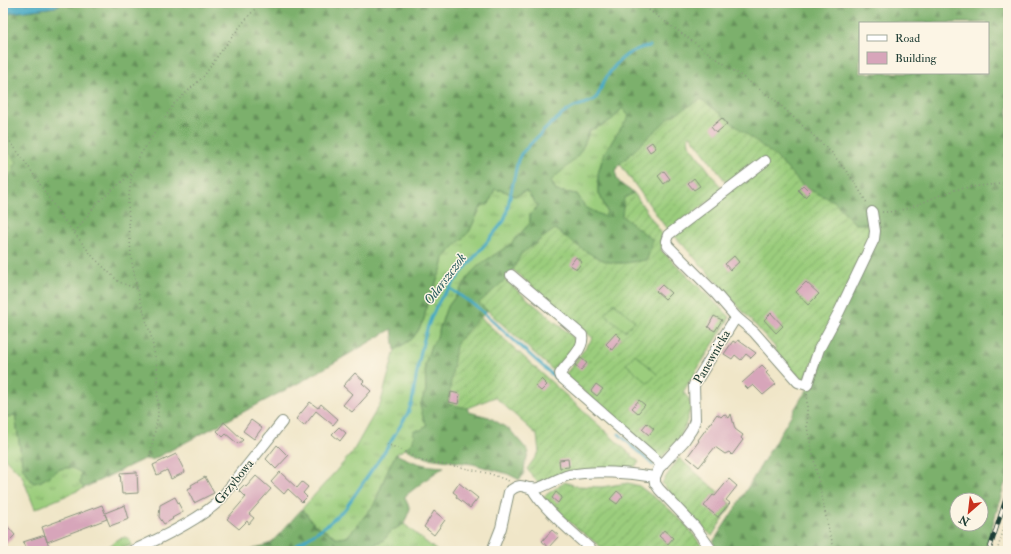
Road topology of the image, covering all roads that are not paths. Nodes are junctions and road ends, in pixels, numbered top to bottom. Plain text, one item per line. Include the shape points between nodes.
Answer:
1 (765, 161) dead end
2 (872, 212) road end
3 (511, 275) dead end
4 (736, 316) junction
5 (282, 422) dead end
6 (662, 465) junction
7 (655, 477) junction
8 (532, 488) junction
9 (132, 551) edge
10 (492, 551) edge
11 (593, 551) edge
12 (712, 551) edge

1 - 4 street via 668,235 666,241
2 - 4 street, Panewnicka via 874,239 803,384
3 - 6 street via 582,335 581,346 560,374 561,377
4 - 6 street, Panewnicka via 694,385 692,429
5 - 9 street, Grzybowa via 212,508
6 - 7 street, Panewnicka
7 - 8 street via 621,473 570,475 536,489
7 - 12 street via 659,489 695,527
8 - 10 street via 520,486 509,492 501,528
8 - 11 street via 547,507

